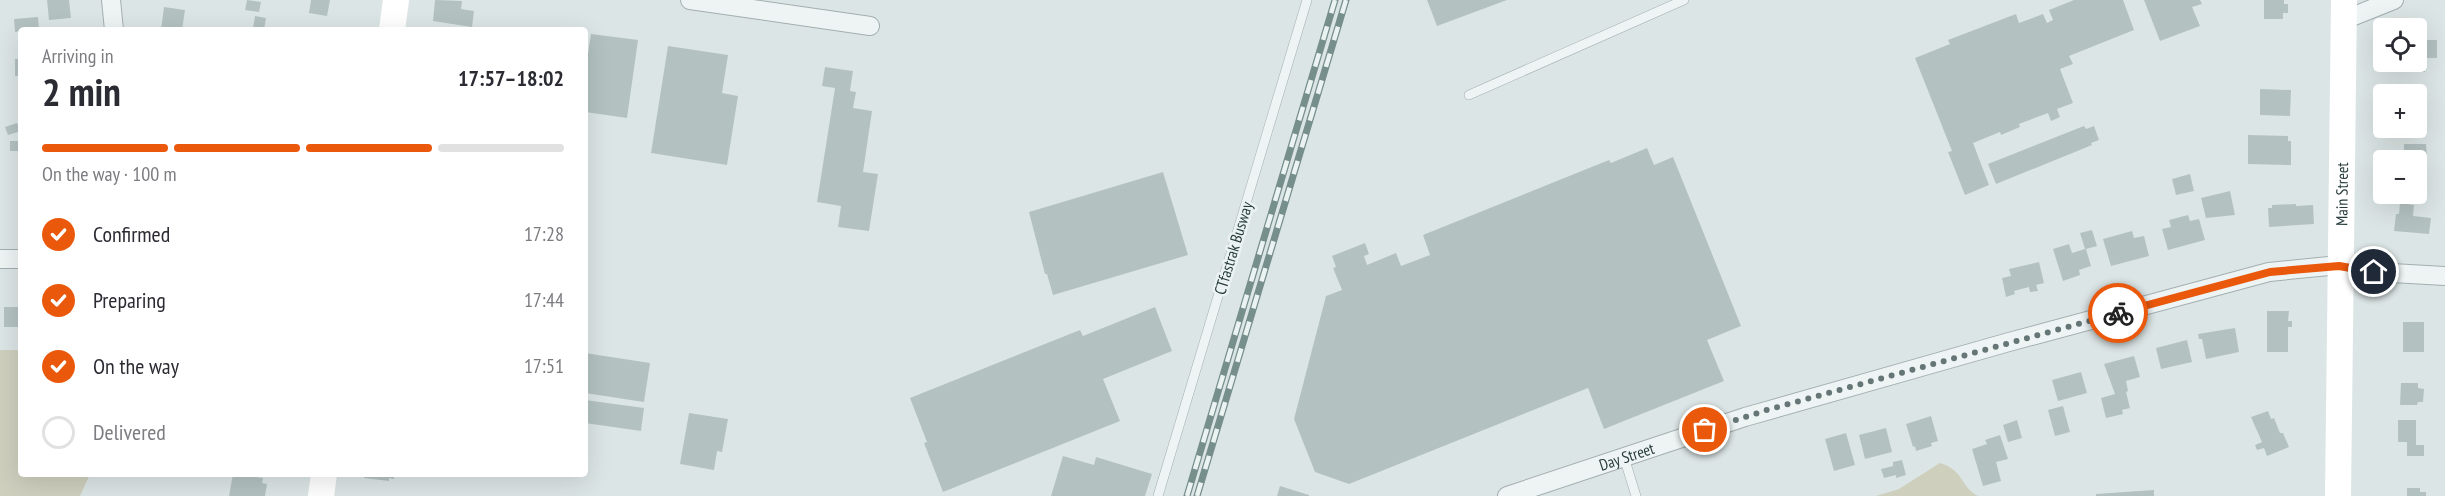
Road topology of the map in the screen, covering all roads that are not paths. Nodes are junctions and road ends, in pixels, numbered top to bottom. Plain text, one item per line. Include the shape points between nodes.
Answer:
1 (111, 0) edge
2 (396, 0) edge
3 (690, 0) edge
4 (1307, 0) edge
5 (1684, 0) edge
6 (2394, 0) edge
7 (2344, 10) edge
8 (870, 26) dead end
9 (114, 27) edge
10 (392, 27) edge
11 (1469, 95) dead end
12 (0, 259) edge
13 (18, 259) edge
14 (2339, 266) junction
15 (2445, 276) edge
16 (1624, 457) junction
17 (324, 477) edge
18 (321, 496) edge
19 (1158, 496) edge
20 (1507, 496) edge
21 (1636, 496) edge
22 (2338, 496) edge

1 - 9 street
2 - 10 street
3 - 8 street
4 - 19 lane, CTfastrak Busway
5 - 11 lane
6 - 7 street
7 - 14 street, Main Street
12 - 13 street
14 - 15 street, Day Street
14 - 16 street, Day Street via 2258,275 1756,413
14 - 22 street, Main Street
16 - 20 street, Day Street
16 - 21 lane
17 - 18 street

